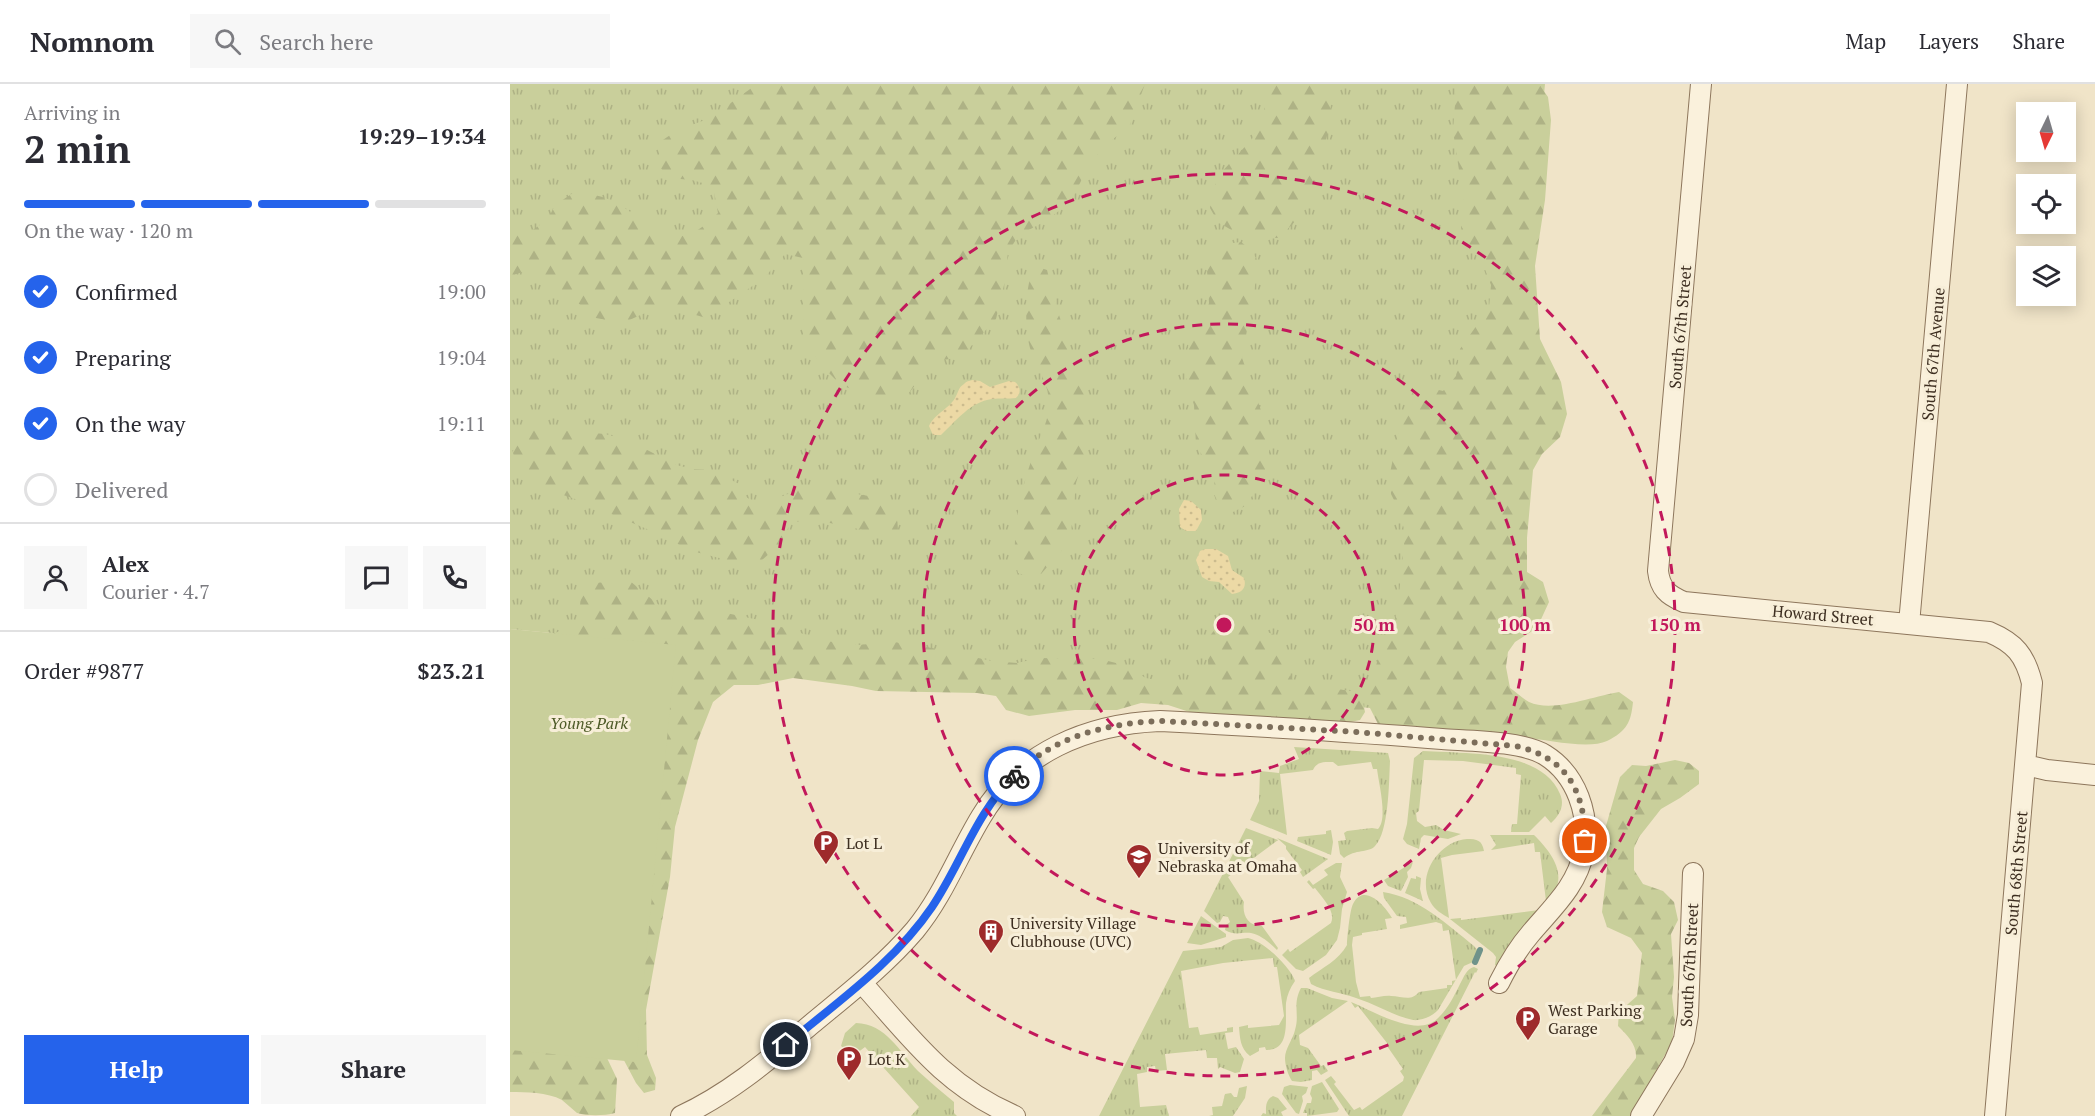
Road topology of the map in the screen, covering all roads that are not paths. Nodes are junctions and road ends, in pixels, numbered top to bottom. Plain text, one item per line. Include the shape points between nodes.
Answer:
1 (1701, 84) edge
2 (1957, 84) edge
3 (1658, 571) joint
4 (1909, 624) junction
5 (2005, 639) joint
6 (2025, 765) junction
7 (2095, 775) edge
8 (1694, 873) dead end
9 (862, 983) junction
10 (1499, 983) dead end
11 (681, 1116) edge
12 (1015, 1116) edge
13 (1641, 1116) edge
14 (1995, 1116) edge

1 - 3 street, South 67th Street
2 - 4 street, South 67th Avenue
3 - 4 street, Howard Street via 1660,585 1673,598 1684,602
4 - 5 street, Howard Street via 1989,632
5 - 6 street, South 68th Street via 2016,647 2028,666 2032,683
6 - 7 street
6 - 14 street, South 68th Street
8 - 13 street, South 67th Street via 1684,1039
9 - 10 street via 932,907 985,811 1018,772 1062,742 1084,733 1161,721 1462,740 1515,746 1545,755 1568,776 1577,791 1585,820 1584,849 1576,878 1520,946
9 - 11 street via 740,1082
9 - 12 street via 940,1070 983,1100

